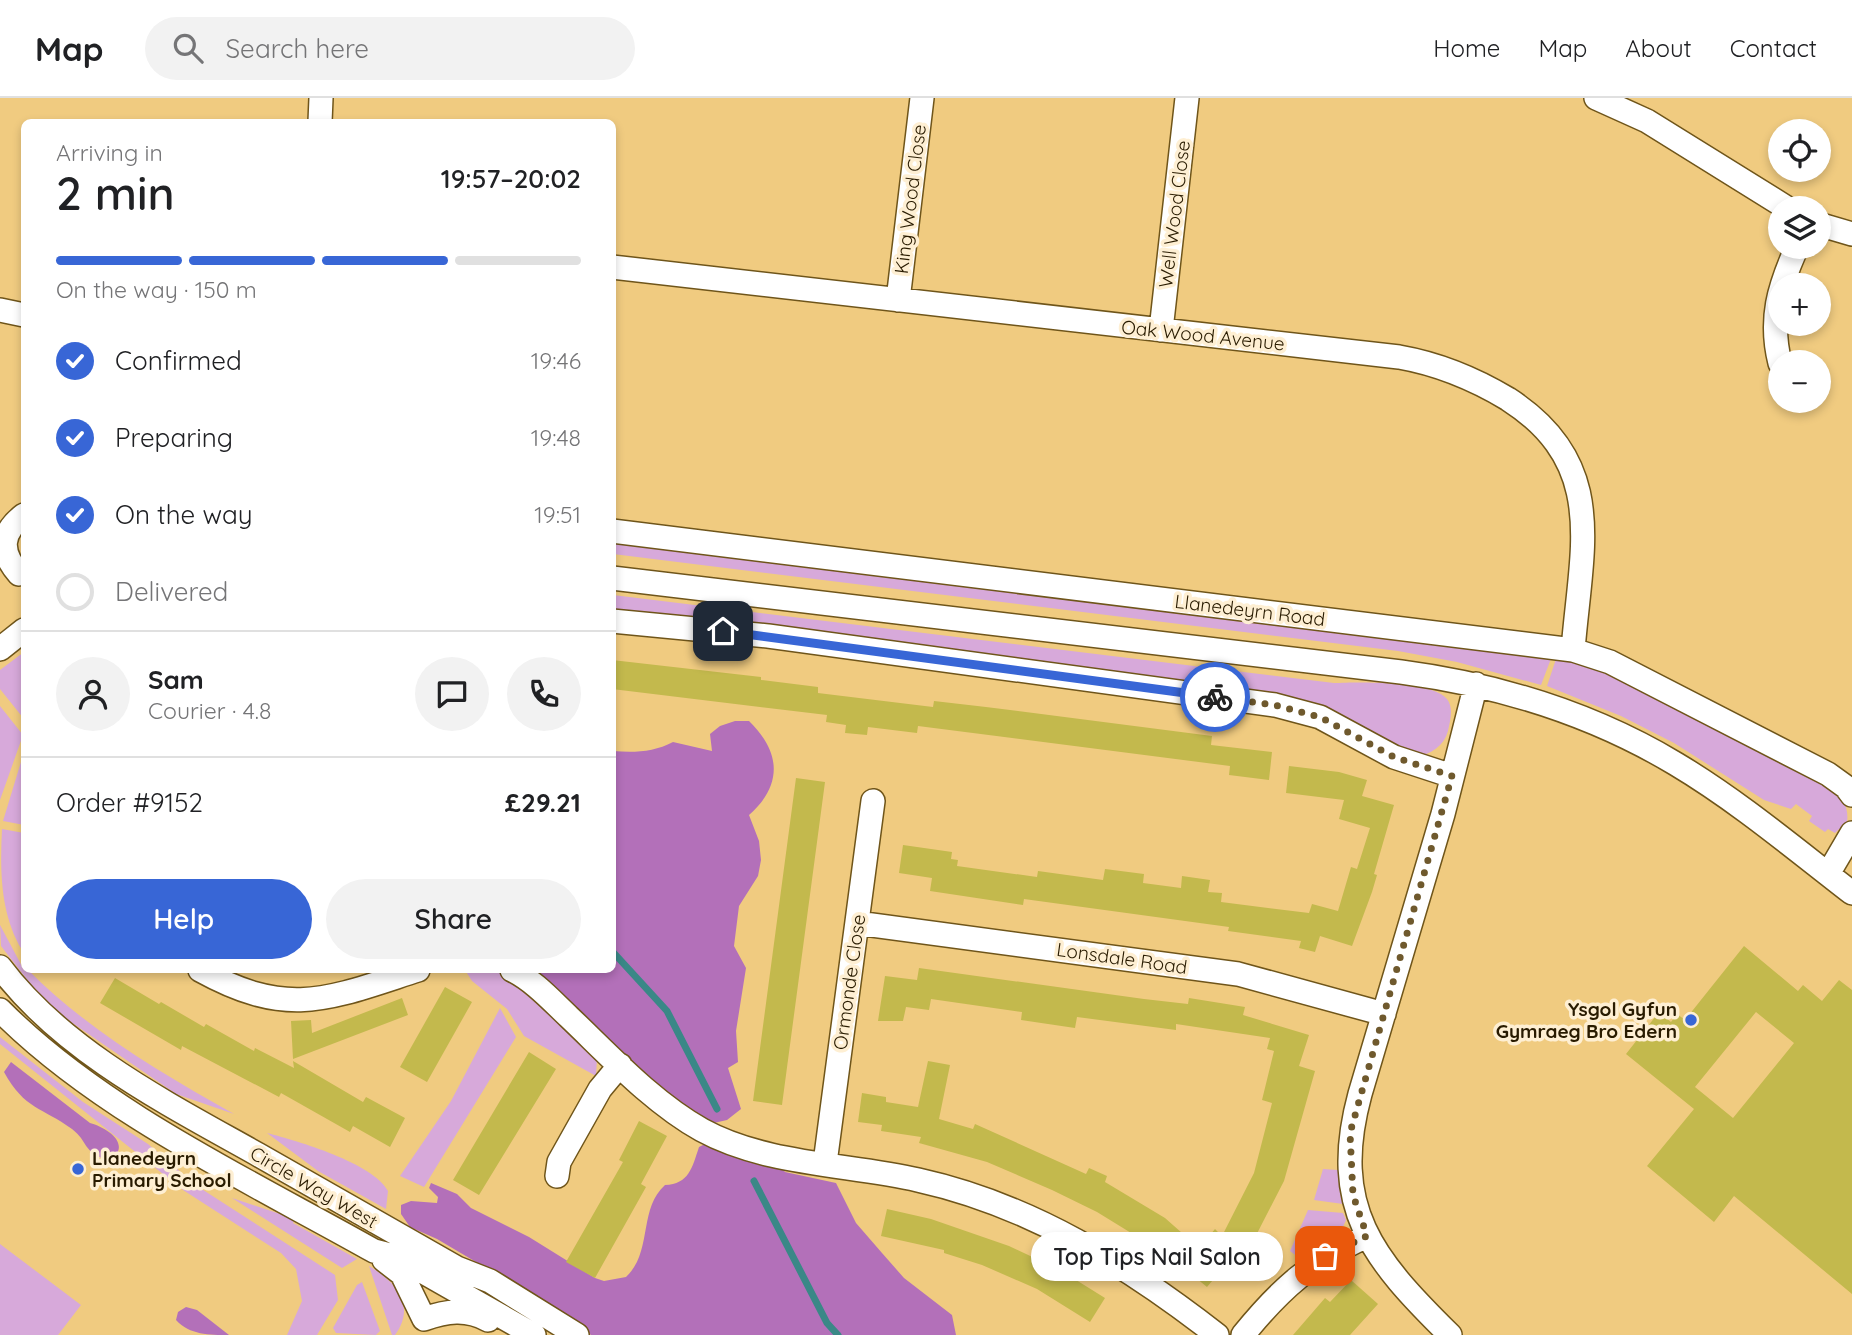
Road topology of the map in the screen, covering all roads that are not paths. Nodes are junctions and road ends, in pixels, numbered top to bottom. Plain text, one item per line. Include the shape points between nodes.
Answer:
1 (321, 98) edge
2 (922, 98) edge
3 (1187, 98) edge
4 (1596, 98) edge
5 (320, 119) edge
6 (1768, 196) edge
7 (1831, 228) edge
8 (1852, 234) edge
9 (1792, 259) edge
10 (616, 267) edge
11 (898, 300) junction
12 (0, 310) edge
13 (21, 314) edge
14 (1161, 330) junction
15 (1778, 350) edge
16 (21, 518) edge
17 (616, 531) edge
18 (19, 574) dead end
19 (616, 578) edge
20 (616, 621) edge
21 (21, 632) edge
22 (0, 649) edge
23 (1573, 650) junction
24 (1476, 684) junction
25 (1452, 776) junction
26 (1852, 795) edge
27 (873, 801) dead end
28 (1852, 833) edge
29 (1828, 874) junction
30 (1852, 893) edge
31 (857, 923) junction
32 (0, 967) edge
33 (206, 973) edge
34 (409, 973) edge
35 (516, 973) edge
36 (0, 1010) edge
37 (1384, 1014) junction
38 (620, 1065) junction
39 (825, 1163) junction
40 (557, 1176) dead end
41 (1367, 1236) junction
42 (374, 1251) junction
43 (452, 1277) junction
44 (419, 1327) edge
45 (515, 1335) edge
46 (534, 1335) edge
47 (577, 1335) edge
48 (1217, 1335) edge
49 (1243, 1335) edge
50 (1450, 1335) edge

1 - 5 street
2 - 11 street, King Wood Close
3 - 14 street, Well Wood Close
4 - 6 street via 1647,121
7 - 8 street
9 - 15 street via 1778,289 1773,317
10 - 11 street, Oak Wood Avenue
11 - 14 street, Oak Wood Avenue
12 - 13 street
14 - 23 street, Oak Wood Avenue via 1423,361 1471,378 1530,415 1558,442 1579,491 1583,549
16 - 18 street via 3,542 3,557
17 - 23 street, Llanedeyrn Road
19 - 24 street
20 - 25 street via 768,636 1275,705 1320,717 1394,757
21 - 22 street
23 - 26 street, Llanedeyrn Road via 1610,662 1828,774
24 - 25 street
24 - 29 street via 1539,701 1653,751 1701,780
25 - 37 street
27 - 31 street, Ormonde Close
28 - 29 street
29 - 30 street
31 - 37 street, Lonsdale Road via 1238,974
31 - 39 street, Ormonde Close
32 - 43 street, Circle Way West via 51,1021 138,1084
33 - 34 street via 254,995 299,1001 337,997
35 - 38 street
36 - 42 street, Circle Way West via 26,1036 114,1100
37 - 41 street via 1350,1133 1353,1195
38 - 39 street via 702,1130 751,1148
38 - 40 street via 600,1089 559,1163
39 - 48 street via 951,1187 1016,1210 1124,1267
41 - 49 street via 1297,1276
41 - 50 street via 1391,1274
42 - 43 street, Circle Way West
42 - 44 street via 402,1274
43 - 44 street
43 - 46 street, Circle Way West
43 - 47 street, Circle Way West via 490,1281
44 - 45 street via 448,1312 463,1311

